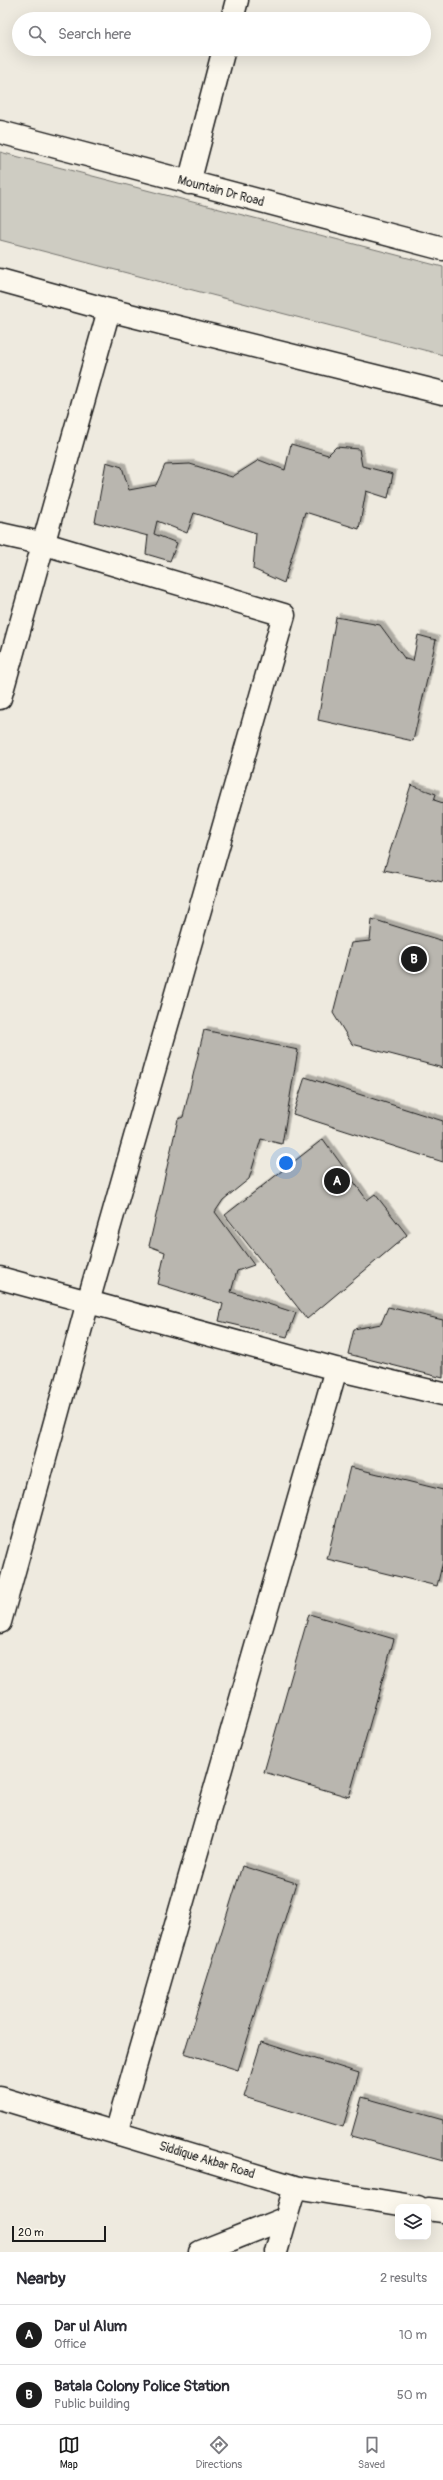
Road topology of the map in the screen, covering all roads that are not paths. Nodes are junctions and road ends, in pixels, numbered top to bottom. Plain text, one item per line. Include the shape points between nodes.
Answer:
1 (237, 0) edge
2 (234, 12) edge
3 (222, 56) edge
4 (0, 132) edge
5 (189, 183) junction
6 (443, 249) edge
7 (0, 280) edge
8 (109, 310) junction
9 (443, 393) edge
10 (0, 534) edge
11 (45, 544) junction
12 (0, 698) edge
13 (0, 1278) edge
14 (88, 1302) junction
15 (336, 1369) junction
16 (443, 1394) edge
17 (0, 1622) edge
18 (0, 2098) edge
19 (116, 2133) junction
20 (295, 2187) junction
21 (400, 2204) edge
22 (431, 2209) edge
23 (443, 2211) edge
24 (286, 2218) junction
25 (200, 2252) edge
26 (276, 2252) edge

1 - 2 street
3 - 5 street
4 - 5 street, Mountain Dr Road
5 - 6 street, Mountain Dr Road
7 - 8 street
8 - 9 street
8 - 11 street
10 - 11 street
11 - 12 street
11 - 14 street via 284,615
13 - 14 street
14 - 15 street
14 - 17 street
15 - 16 street
15 - 19 street
18 - 19 street, Siddique Akbar Road
19 - 20 street, Siddique Akbar Road
20 - 21 street, Siddique Akbar Road
20 - 24 street
22 - 23 street
24 - 25 street
24 - 26 street

